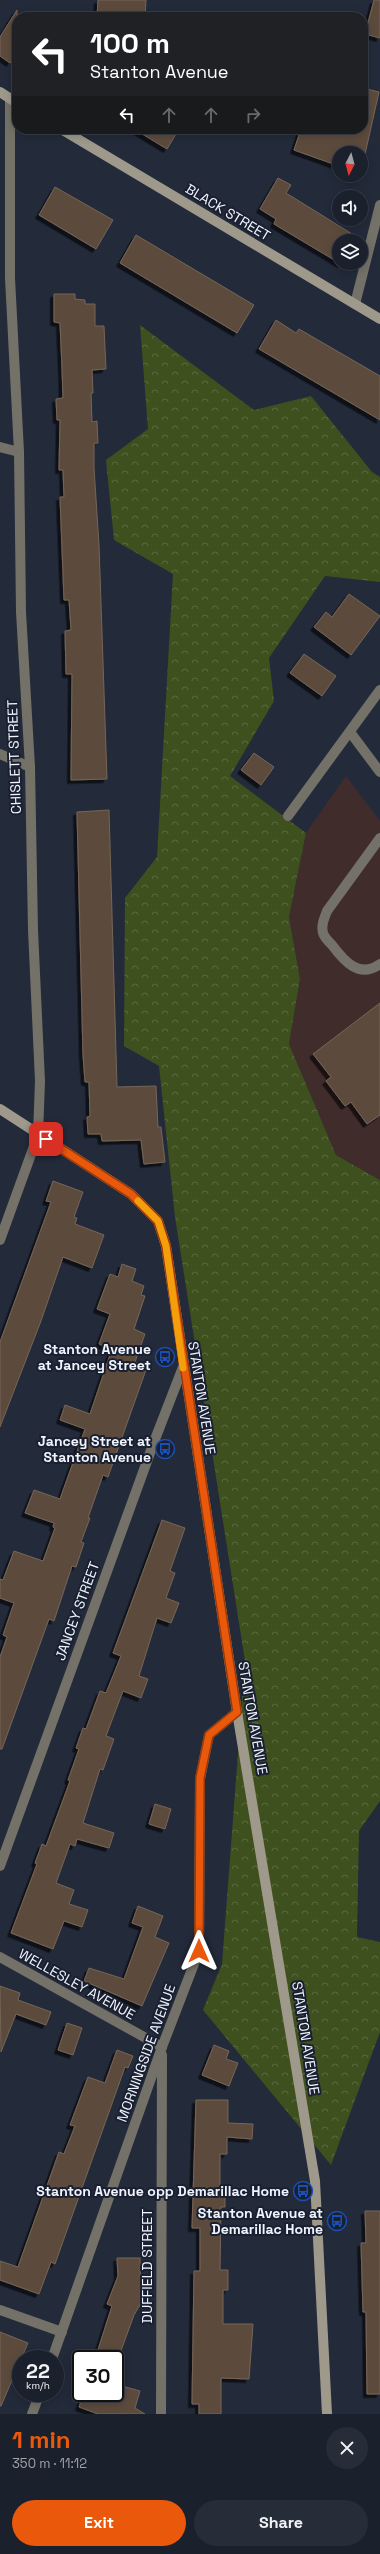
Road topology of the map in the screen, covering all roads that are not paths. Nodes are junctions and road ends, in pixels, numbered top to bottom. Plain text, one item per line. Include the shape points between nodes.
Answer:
1 (0, 92) edge
2 (12, 99) edge
3 (12, 134) edge
4 (69, 134) edge
5 (380, 205) edge
6 (355, 304) junction
7 (380, 319) edge
8 (0, 447) edge
9 (19, 452) junction
10 (380, 690) edge
11 (350, 732) junction
12 (0, 754) edge
13 (30, 767) junction
14 (380, 772) edge
15 (288, 816) dead end
16 (380, 838) edge
17 (380, 964) edge
18 (0, 1109) edge
19 (38, 1135) junction
20 (0, 1240) edge
21 (183, 1367) junction
22 (237, 1712) junction
23 (0, 1866) edge
24 (0, 1957) edge
25 (162, 2047) junction
26 (0, 2310) edge
27 (62, 2332) junction
28 (55, 2350) edge
29 (37, 2402) edge
30 (32, 2414) edge
31 (161, 2414) edge
32 (327, 2414) edge

1 - 2 street
3 - 9 street, CHISLETT STREET via 10,278
4 - 6 street, BLACK STREET
5 - 6 street
6 - 7 street, BLACK STREET
8 - 9 street
9 - 13 street, CHISLETT STREET via 21,612
10 - 11 street
11 - 14 street
11 - 15 street
12 - 13 street
13 - 19 street, CHISLETT STREET via 33,930 40,1081
16 - 17 street via 327,911 322,922 323,934 347,964 359,969 374,968
18 - 19 street, STANTON AVENUE
19 - 20 street, CHISLETT STREET
19 - 21 street, STANTON AVENUE via 131,1194 158,1221 166,1246
21 - 22 street, STANTON AVENUE
21 - 23 street, JANCEY STREET
22 - 25 street, MORNINGSIDE AVENUE via 209,1735 200,1778 199,1951
22 - 32 street, STANTON AVENUE via 315,2181
24 - 25 street, WELLESLEY AVENUE
25 - 27 street, MORNINGSIDE AVENUE
25 - 31 street, DUFFIELD STREET
26 - 27 street
27 - 28 street, MORNINGSIDE AVENUE
29 - 30 street

